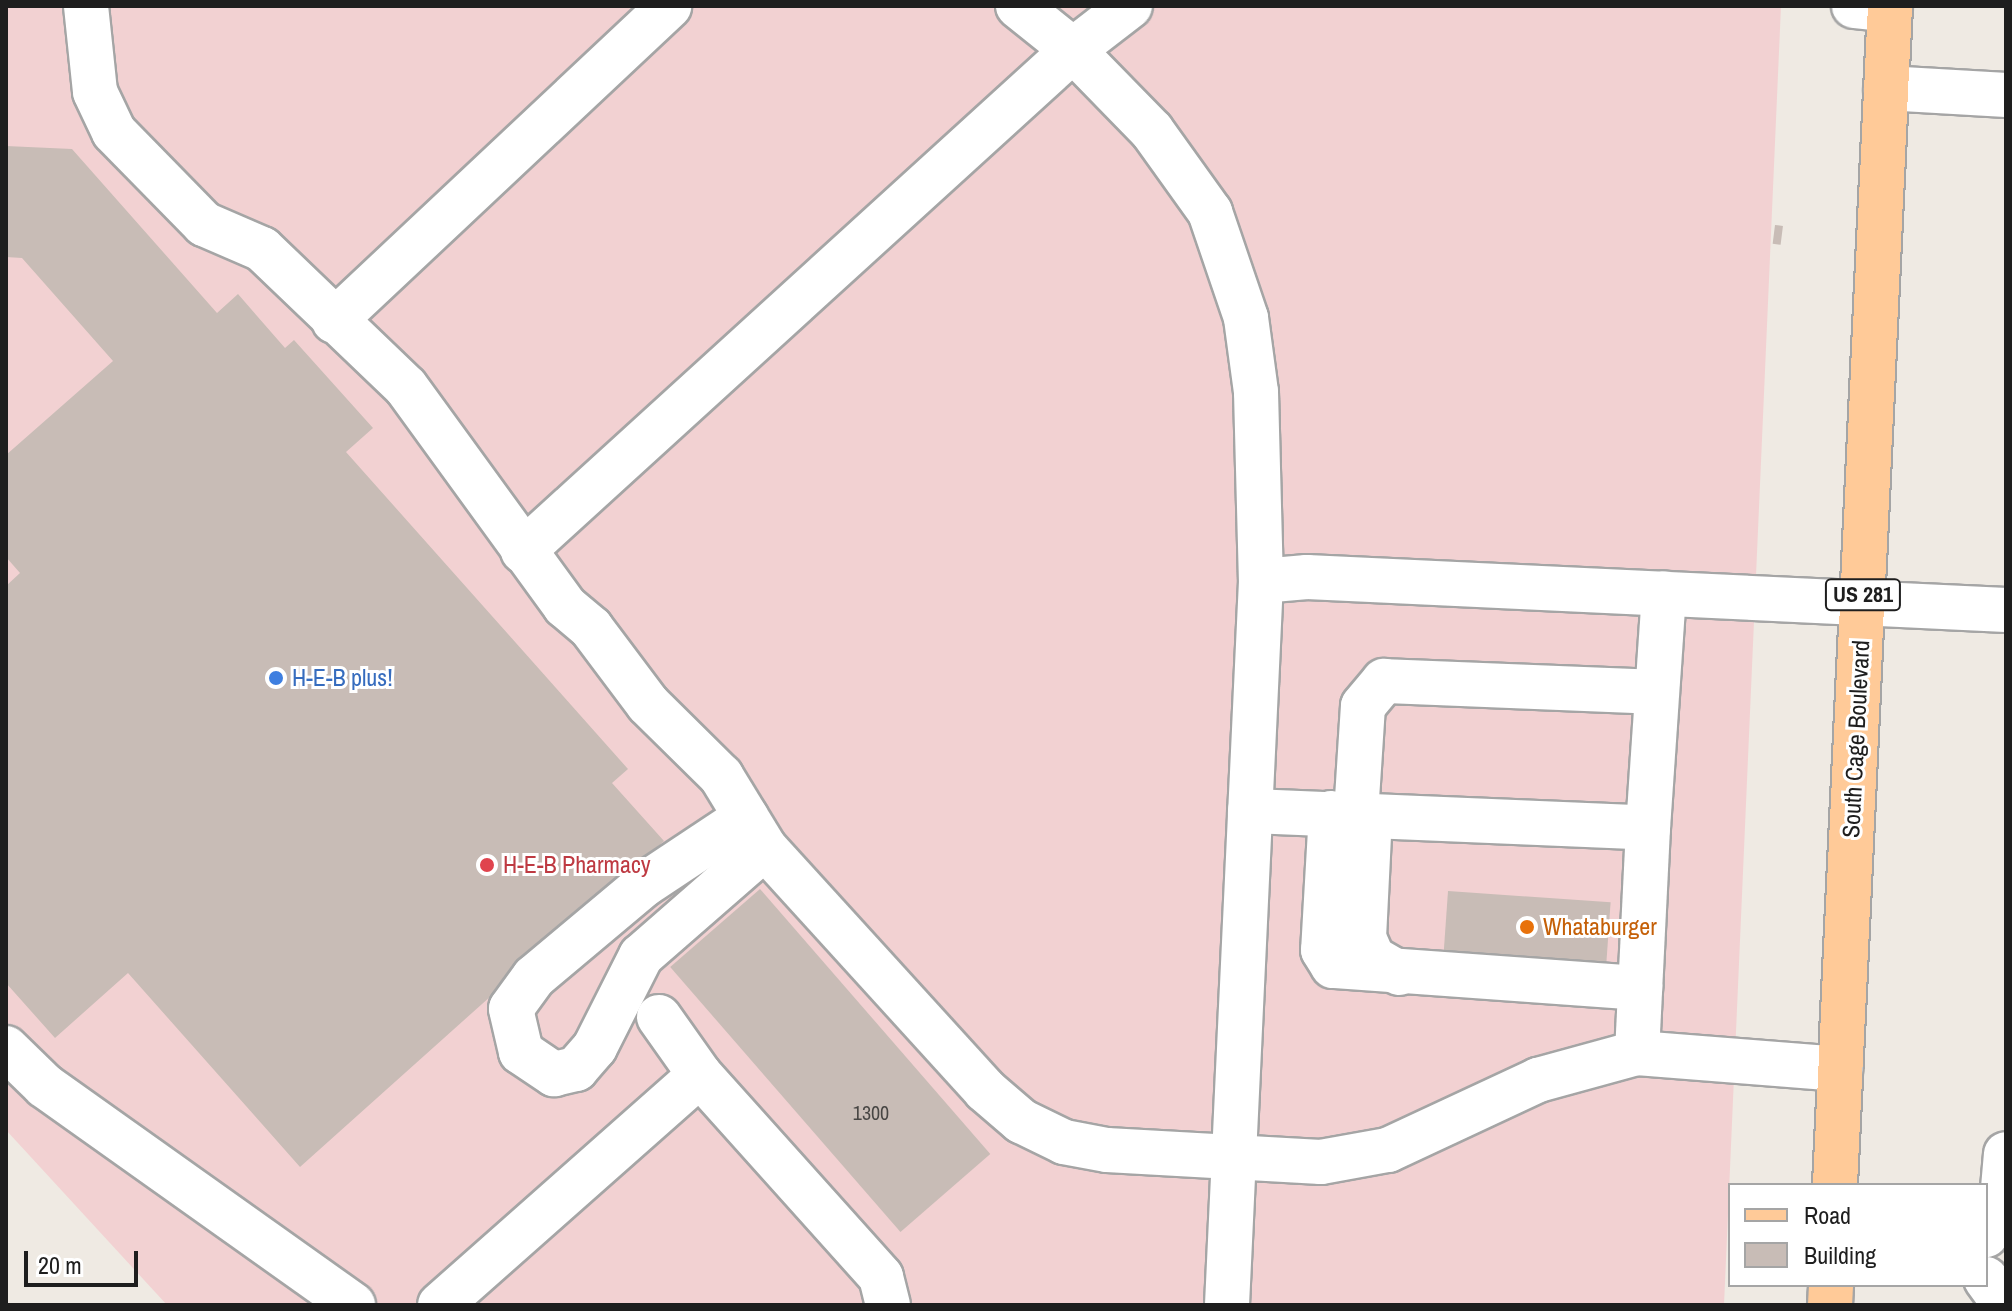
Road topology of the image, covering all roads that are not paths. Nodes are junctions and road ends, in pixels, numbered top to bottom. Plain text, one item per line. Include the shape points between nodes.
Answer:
1 (86, 6) edge
2 (669, 6) edge
3 (1018, 6) edge
4 (1130, 6) edge
5 (1878, 7) edge
6 (1073, 50) junction
7 (1886, 88) junction
8 (2006, 95) edge
9 (334, 321) junction
10 (523, 551) junction
11 (1261, 581) junction
12 (1664, 594) junction
13 (1862, 604) junction
14 (2006, 610) edge
15 (1656, 692) junction
16 (1250, 811) junction
17 (1352, 814) junction
18 (1648, 828) junction
19 (756, 833) junction
20 (1640, 988) junction
21 (659, 1017) dead end
22 (6, 1048) edge
23 (1637, 1053) junction
24 (1840, 1069) junction
25 (700, 1075) junction
26 (2006, 1154) edge
27 (1234, 1161) junction
28 (1835, 1183) edge
29 (1988, 1232) edge
30 (353, 1305) edge
31 (440, 1305) edge
32 (888, 1305) edge
33 (1227, 1305) edge

1 - 9 lane via 95,92 114,132 204,224 262,249
2 - 9 lane
3 - 6 lane
4 - 6 lane
5 - 7 main road, South Cage Boulevard / US 281
6 - 10 lane
6 - 11 lane via 1152,131 1210,212 1246,318 1256,392
7 - 8 lane
7 - 13 main road, South Cage Boulevard / US 281
9 - 10 lane via 406,387 459,452
10 - 19 lane via 648,704 721,776
11 - 12 lane via 1307,577
11 - 16 lane
12 - 13 lane
12 - 15 lane
13 - 14 lane
13 - 24 main road, South Cage Boulevard / US 281
15 - 17 lane via 1384,681 1363,706
15 - 18 lane
16 - 17 lane
16 - 27 lane
17 - 18 lane
17 - 20 lane via 1323,950 1333,966
18 - 20 lane
19 - 19 lane via 641,956 595,1047 576,1069 554,1074 521,1052 511,1009 534,977 645,884
19 - 27 lane via 985,1090 1021,1121 1064,1142
20 - 23 lane
21 - 25 lane
22 - 30 lane via 45,1086
23 - 24 lane
23 - 27 lane via 1538,1080 1388,1150 1321,1162
24 - 28 main road, South Cage Boulevard / US 281
25 - 31 lane
25 - 32 lane via 881,1277
26 - 29 lane via 2001,1211
27 - 33 lane

